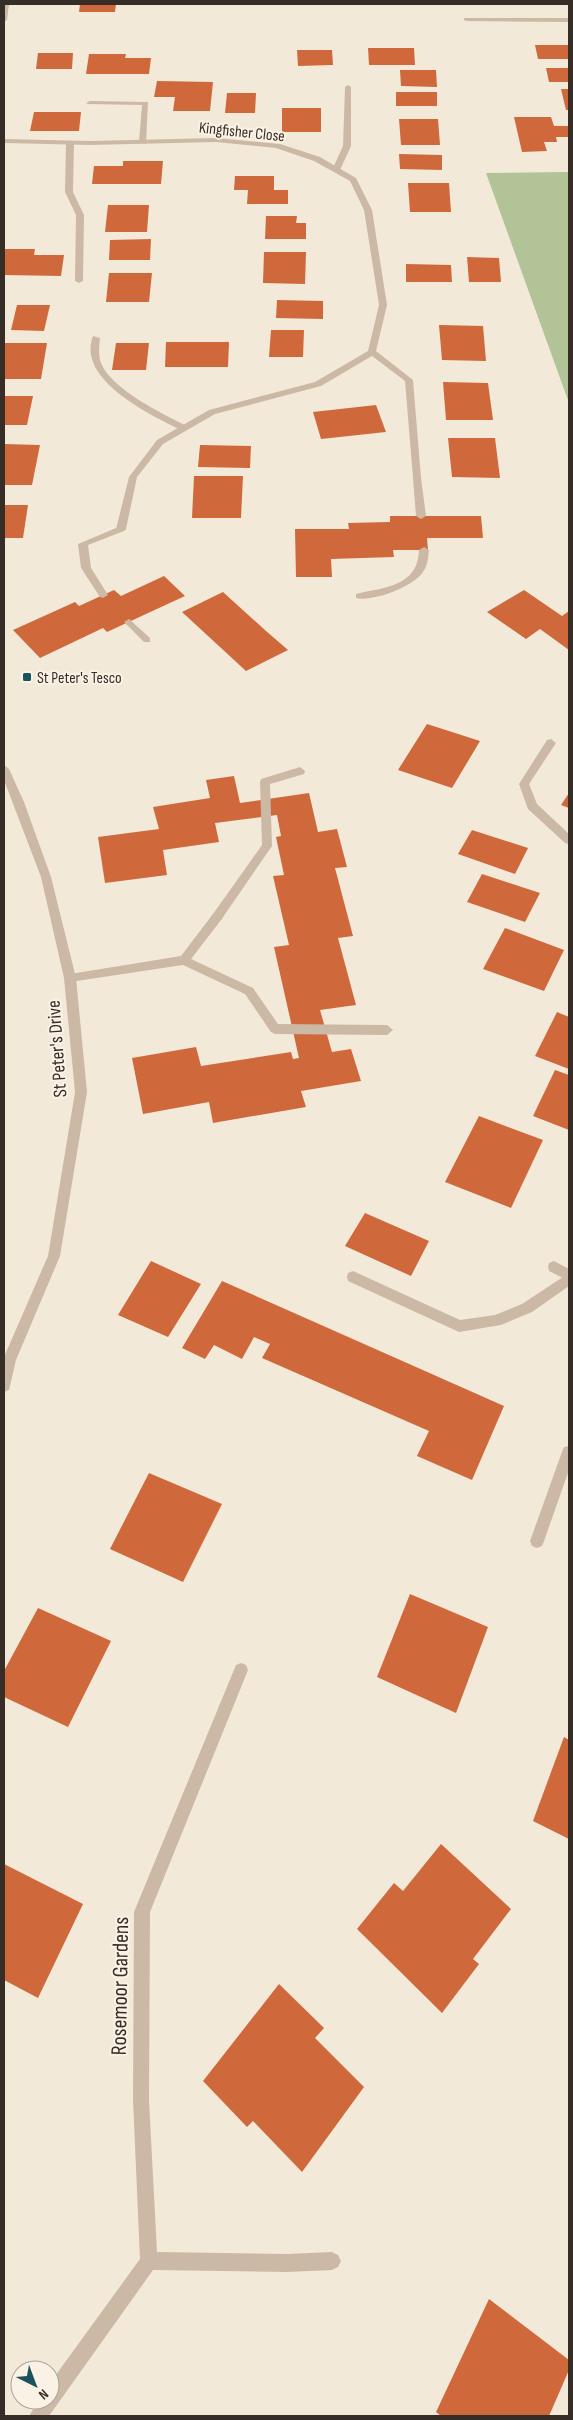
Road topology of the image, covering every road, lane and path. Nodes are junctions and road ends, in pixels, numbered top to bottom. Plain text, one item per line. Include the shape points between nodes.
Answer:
1 (6, 4) edge
2 (466, 19) dead end
3 (4, 20) edge
4 (569, 20) edge
5 (348, 87) dead end
6 (90, 103) dead end
7 (4, 141) edge
8 (142, 142) junction
9 (70, 143) junction
10 (336, 170) junction
11 (79, 281) dead end
12 (96, 338) dead end
13 (372, 352) junction
14 (184, 428) junction
15 (421, 516) dead end
16 (424, 550) dead end
17 (103, 595) dead end
18 (359, 596) dead end
19 (129, 622) dead end
20 (147, 640) dead end
21 (551, 743) dead end
22 (4, 769) edge
23 (300, 771) dead end
24 (569, 840) edge
25 (184, 960) junction
26 (70, 978) junction
27 (387, 1030) dead end
28 (554, 1266) dead end
29 (569, 1275) edge
30 (354, 1277) dead end
31 (569, 1279) edge
32 (6, 1359) edge
33 (4, 1386) edge
34 (569, 1452) edge
35 (537, 1541) dead end
36 (241, 1670) dead end
37 (150, 2261) junction
38 (332, 2261) dead end
39 (60, 2386) edge

1 - 3 street
2 - 4 street
5 - 10 street via 347,146
6 - 8 street via 146,103
7 - 9 street, Kingfisher Close
8 - 9 street, Kingfisher Close
8 - 10 street, Kingfisher Close via 216,140 277,146 318,159
9 - 11 street via 69,192 80,215
10 - 13 street, Kingfisher Close via 353,180 368,210 383,306
12 - 14 street via 95,356 99,368 153,413
13 - 14 street via 318,384 212,412
13 - 15 street via 409,380
14 - 17 street via 160,442 133,477 121,529 83,544 86,568
16 - 18 street via 426,559 420,573 386,592
19 - 20 street
21 - 24 street via 524,784 532,806
22 - 26 street, St Peter's Drive via 20,802 46,877
23 - 25 street via 265,782 267,846
25 - 26 street
25 - 27 street via 249,991 275,1029
26 - 32 street, St Peter's Drive via 81,1092 54,1256
28 - 29 street
30 - 31 street via 458,1326 496,1321 527,1308
32 - 33 street, St Peter's Drive
34 - 35 street
36 - 37 street, Rosemoor Gardens via 142,1912 141,2100
37 - 38 street
37 - 39 street

